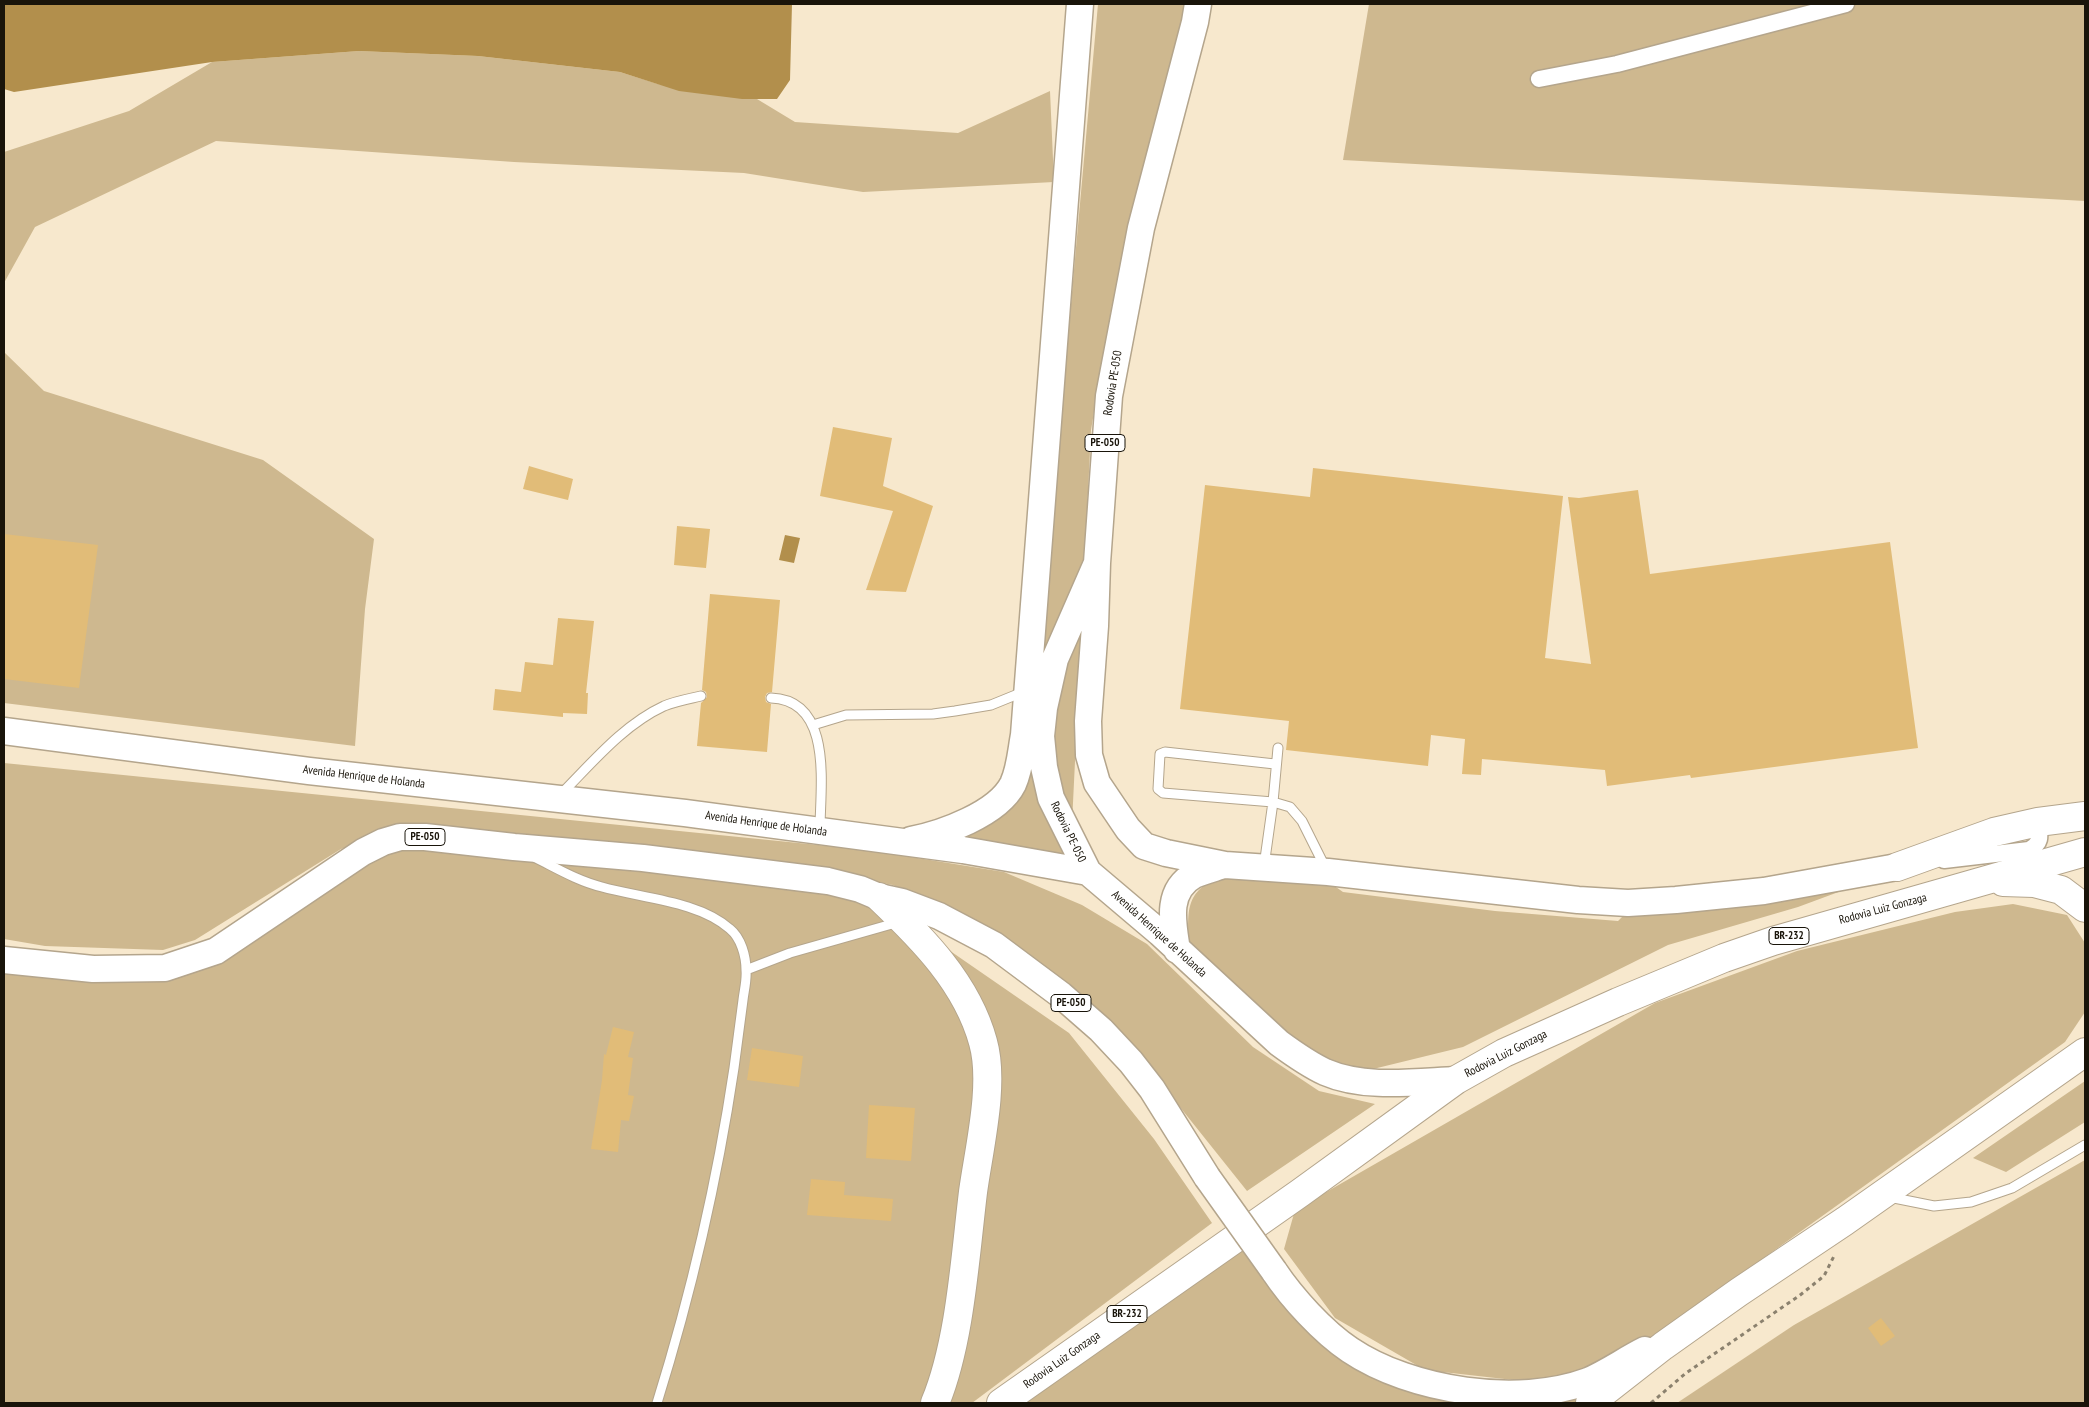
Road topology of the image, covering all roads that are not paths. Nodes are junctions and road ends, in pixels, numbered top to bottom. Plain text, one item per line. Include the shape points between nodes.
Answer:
1 (1080, 4) edge
2 (1198, 4) edge
3 (1846, 4) edge
4 (1539, 79) dead end
5 (1097, 563) junction
6 (1027, 690) junction
7 (701, 696) dead end
8 (771, 698) dead end
9 (813, 725) junction
10 (4, 731) edge
11 (40, 736) junction
12 (4, 741) edge
13 (1278, 748) dead end
14 (1275, 764) junction
15 (556, 799) junction
16 (1273, 802) junction
17 (2085, 816) edge
18 (820, 832) junction
19 (900, 842) junction
20 (514, 847) junction
21 (2085, 852) edge
22 (1225, 865) junction
23 (1264, 867) junction
24 (1897, 867) joint
25 (1088, 872) junction
26 (1328, 872) junction
27 (1981, 882) junction
28 (879, 897) junction
29 (2085, 908) edge
30 (904, 920) junction
31 (1177, 950) junction
32 (4, 960) edge
33 (746, 970) junction
34 (2085, 1052) edge
35 (1456, 1080) junction
36 (2085, 1145) edge
37 (1881, 1195) junction
38 (1663, 1346) junction
39 (657, 1403) edge
40 (935, 1403) edge
41 (1001, 1403) edge
42 (1590, 1403) edge

1 - 6 main road, PE-050
2 - 5 main road, Rodovia PE-050 / PE-050 via 1141,228 1108,396
3 - 4 street via 1617,64
5 - 22 main road via 1088,755 1097,783 1128,829 1144,846
5 - 25 main road, Rodovia PE-050 / PE-050 via 1055,659 1041,736 1051,798
6 - 9 lane via 991,705 955,711 846,715
6 - 19 main road, PE-050 via 1018,768 1006,796 957,825
7 - 15 lane via 662,707 635,725
8 - 9 lane via 793,704
9 - 18 lane via 821,762
10 - 11 main road, Avenida Henrique de Holanda
11 - 12 main road
11 - 15 main road, Avenida Henrique de Holanda / PE-050
13 - 14 lane
14 - 16 lane
14 - 16 lane via 1165,752 1160,754 1158,789 1163,793
15 - 18 main road, Avenida Henrique de Holanda / PE-050
16 - 23 lane
16 - 26 lane via 1290,807 1302,821
17 - 24 highway via 1994,832
18 - 19 main road, Avenida Henrique de Holanda / PE-050
19 - 25 main road, Avenida Henrique de Holanda / PE-050
20 - 28 main road, PE-050 via 787,875 836,883
20 - 32 main road, PE-050 via 426,837 400,837 382,842 342,865 216,951 165,968 93,969
20 - 33 lane via 573,877 695,909 718,920 741,944
21 - 27 highway, Rodovia Luiz Gonzaga / BR-232
22 - 23 main road
22 - 31 main road via 1194,876 1181,886 1174,898 1172,918
23 - 26 main road
24 - 26 main road via 1764,891 1628,903
25 - 31 main road, Avenida Henrique de Holanda / PE-050
27 - 29 highway via 2034,883 2061,890
27 - 35 highway, Rodovia Luiz Gonzaga / BR-232 via 1819,926 1724,958 1504,1053
28 - 30 highway
28 - 38 main road, PE-050, bridge via 939,916 994,945 1061,995 1101,1030 1131,1062 1169,1114 1207,1177 1274,1271 1306,1311 1350,1350 1400,1374 1448,1388 1488,1394 1527,1393 1588,1381 1649,1348
30 - 33 lane
30 - 40 highway via 959,988 979,1030 988,1069 958,1305 944,1380
31 - 35 main road, Avenida Henrique de Holanda / PE-050 via 1279,1043 1327,1073 1364,1081
33 - 39 lane via 728,1109 711,1201
34 - 37 highway
35 - 41 highway, Rodovia Luiz Gonzaga / BR-232
36 - 37 lane via 2012,1188 1972,1202 1934,1206
37 - 38 highway
38 - 42 highway

